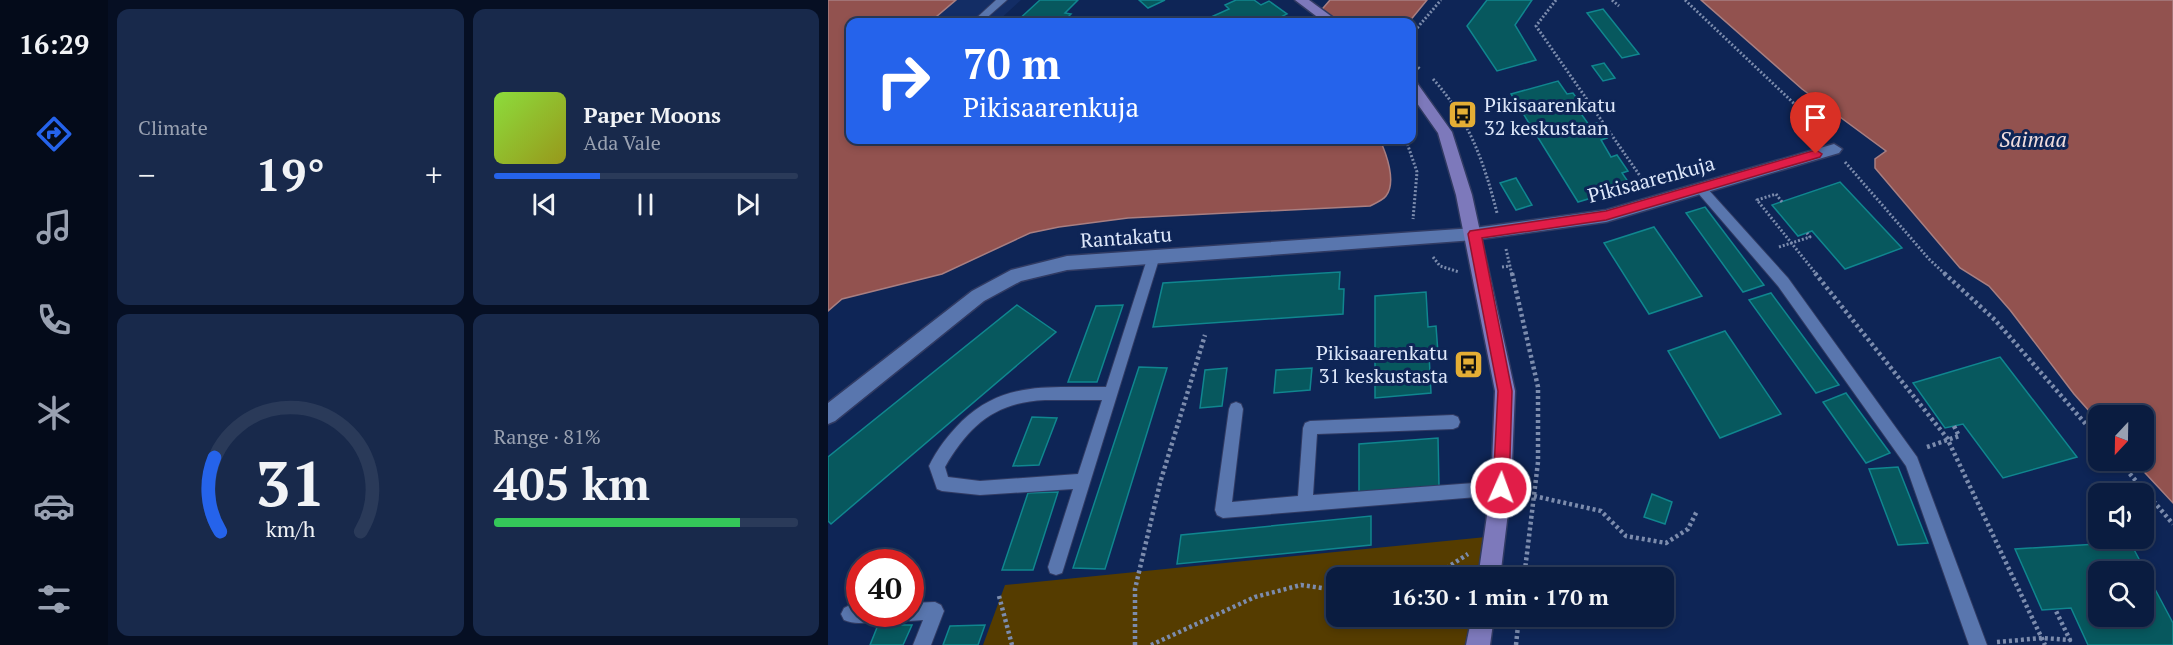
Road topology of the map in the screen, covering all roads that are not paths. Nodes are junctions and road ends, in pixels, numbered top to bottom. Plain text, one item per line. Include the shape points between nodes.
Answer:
1 (1002, 0) edge
2 (1306, 4) edge
3 (981, 18) edge
4 (1326, 18) edge
5 (1416, 92) edge
6 (1834, 149) road end
7 (1702, 190) junction
8 (1474, 234) junction
9 (1154, 256) junction
10 (1111, 393) junction
11 (1236, 409) dead end
12 (828, 416) edge
13 (1453, 422) dead end
14 (1083, 481) junction
15 (1501, 488) junction
16 (1305, 504) junction
17 (1056, 567) dead end
18 (1491, 567) edge
19 (924, 611) edge
20 (1481, 627) edge
21 (922, 645) edge
22 (1478, 645) edge
23 (1978, 645) edge

1 - 3 lane
2 - 4 street
5 - 8 street via 1445,132
6 - 7 street, Pikisaarenkuja
7 - 8 street, Pikisaarenkuja via 1606,216
7 - 23 lane via 1759,254 1836,353 1912,462
8 - 9 street, Rantakatu
8 - 15 street via 1505,391
9 - 10 lane
9 - 12 street, Rantakatu via 1067,263 1017,275 978,296
10 - 14 lane
10 - 14 lane via 1021,395 999,403 974,420 946,448 936,466 942,484 980,488
11 - 16 lane via 1223,510
13 - 16 lane via 1310,428
14 - 17 lane
15 - 16 lane
15 - 18 street
19 - 21 lane via 935,611
20 - 22 street

